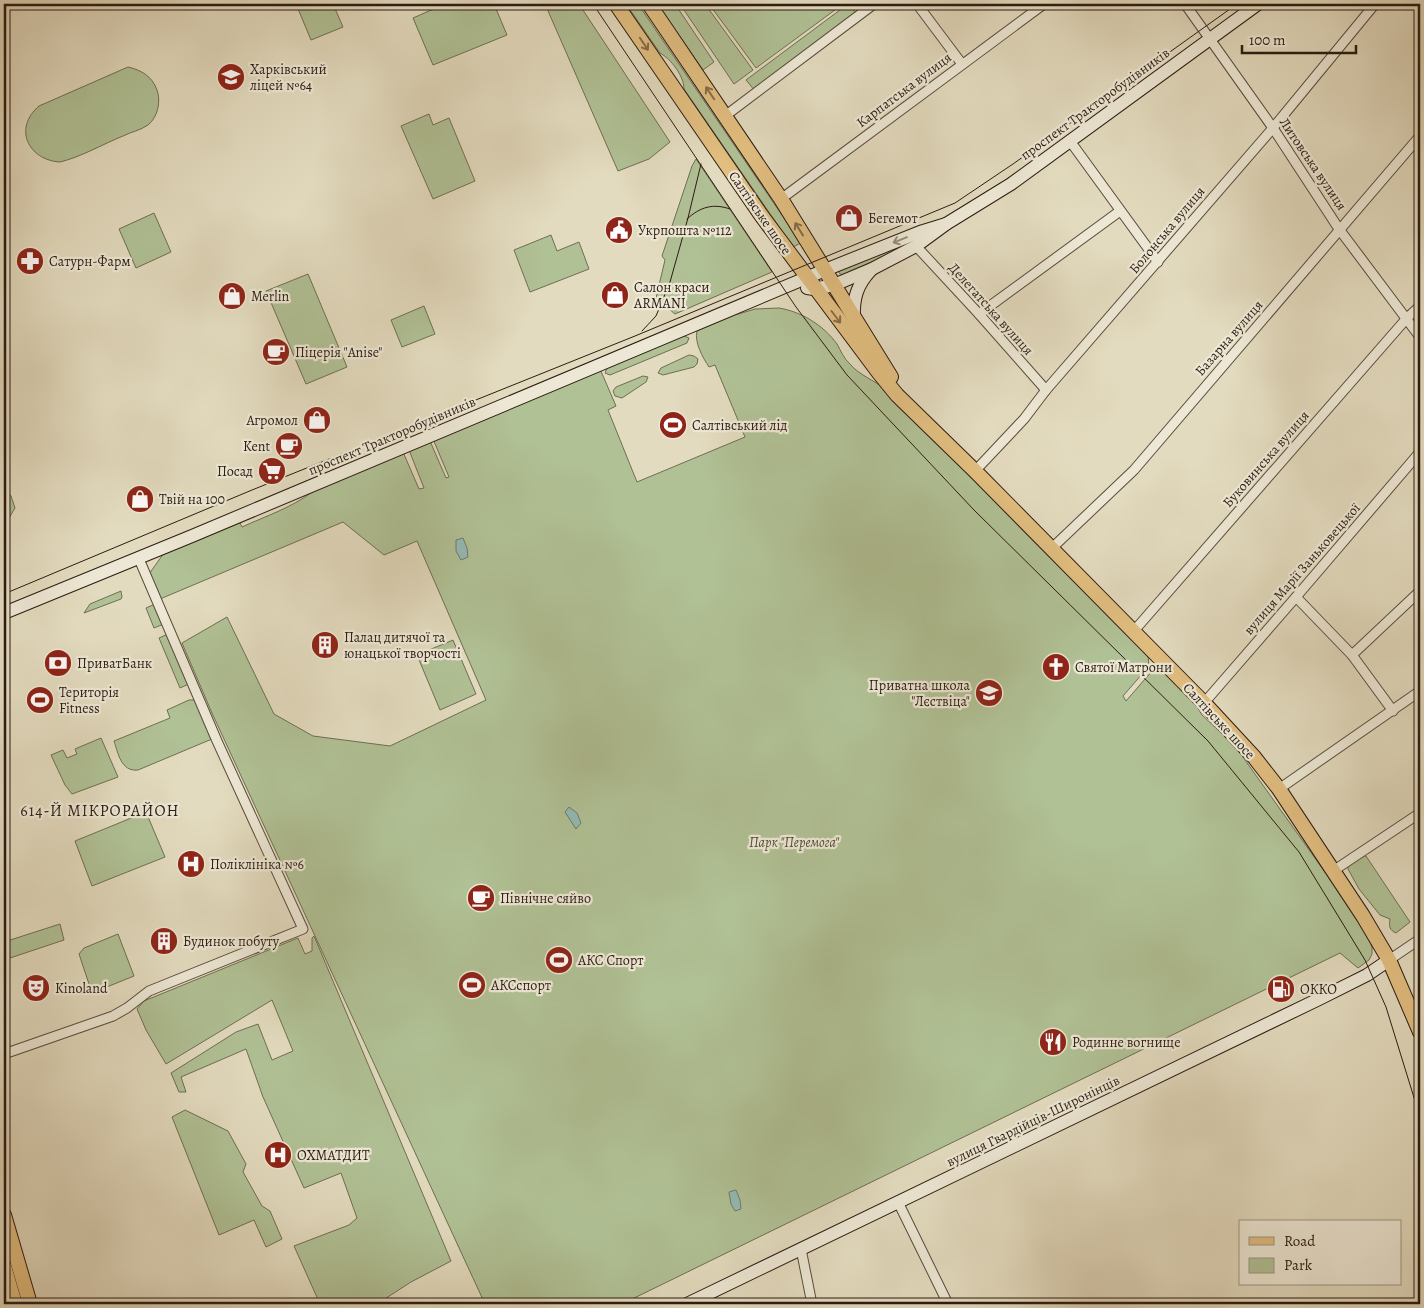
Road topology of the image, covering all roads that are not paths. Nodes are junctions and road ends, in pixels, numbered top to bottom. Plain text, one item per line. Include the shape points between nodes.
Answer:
1 (616, 4) edge
2 (649, 4) edge
3 (874, 4) edge
4 (917, 4) edge
5 (1044, 4) edge
6 (1185, 4) edge
7 (1258, 4) edge
8 (1375, 4) edge
9 (1210, 39) junction
10 (962, 64) junction
11 (725, 116) junction
12 (1273, 128) junction
13 (1420, 136) edge
14 (1070, 141) junction
15 (781, 199) junction
16 (1120, 211) junction
17 (946, 224) junction
18 (1340, 229) junction
19 (916, 246) junction
20 (1158, 262) junction
21 (872, 269) junction
22 (825, 270) junction
23 (810, 284) junction
24 (834, 285) junction
25 (1420, 306) edge
26 (979, 314) junction
27 (854, 318) junction
28 (1407, 318) junction
29 (1420, 338) edge
30 (1046, 390) junction
31 (916, 412) junction
32 (1420, 452) edge
33 (975, 471) junction
34 (1052, 550) junction
35 (139, 559) junction
36 (1420, 591) edge
37 (1296, 597) junction
38 (4, 613) edge
39 (1133, 632) junction
40 (1352, 655) junction
41 (1420, 691) edge
42 (1204, 702) junction
43 (1392, 711) junction
44 (1279, 789) junction
45 (1420, 813) edge
46 (1334, 871) junction
47 (1420, 939) edge
48 (1389, 960) junction
49 (1420, 1032) edge
50 (4, 1054) edge
51 (898, 1202) junction
52 (4, 1215) edge
53 (801, 1249) junction
54 (4, 1266) edge
55 (15, 1304) edge
56 (30, 1304) edge
57 (687, 1304) edge
58 (812, 1304) edge
59 (948, 1304) edge

1 -> 23 main road, Салтівське шосе
11 -> 2 main road, Салтівське шосе
3 - 11 street
4 - 10 street
5 - 10 street, Карпатська вулиця
6 - 9 street, Литовська вулиця
7 - 9 main road, проспект Тракторобудівників
8 - 12 street, Болонська вулиця
9 - 12 street, Литовська вулиця
9 - 14 main road, проспект Тракторобудівників
10 - 15 street, Карпатська вулиця
11 - 15 main road, Салтівське шосе
12 - 18 street, Литовська вулиця
12 - 20 street, Болонська вулиця
13 - 18 street, Базарна вулиця
14 - 16 street
14 - 17 main road, проспект Тракторобудівників via 1011,184
22 -> 15 main road, Салтівське шосе
16 - 20 street
16 - 26 street
17 - 19 main road, проспект Тракторобудівників
17 -> 22 main road, проспект Тракторобудівників
18 - 28 street, Литовська вулиця
18 - 34 street, Базарна вулиця via 1134,470
19 - 21 main road, проспект Тракторобудівників
19 - 26 street, Делегатська вулиця
20 - 30 street, Болонська вулиця
21 - 24 main road, проспект Тракторобудівників
21 - 27 main road via 856,291
22 - 23 main road, проспект Тракторобудівників
22 - 24 main road, Салтівське шосе
23 - 24 main road, проспект Тракторобудівників
23 -> 31 main road, Салтівське шосе via 878,374
23 - 35 main road, проспект Тракторобудівників via 791,285
24 - 27 main road, Салтівське шосе
25 - 28 street, Буковинська вулиця
26 - 30 street, Делегатська вулиця
27 - 31 main road, Салтівське шосе
28 - 29 street, Литовська вулиця
28 - 39 street, Буковинська вулиця
30 - 33 street, Болонська вулиця via 1024,419
31 - 33 main road, Салтівське шосе
32 - 37 street, вулиця Марії Заньковецької
33 - 34 main road, Салтівське шосе
34 - 39 main road, Салтівське шосе
35 - 38 main road, проспект Тракторобудівників
35 - 50 street via 303,929 149,991 113,1016
36 - 40 street
37 - 40 street
37 - 42 street, вулиця Марії Заньковецької
39 - 42 main road, Салтівське шосе
40 - 43 street
41 - 43 street
42 - 44 main road, Салтівське шосе
43 - 44 street
44 - 46 main road, Салтівське шосе
45 - 46 street
46 - 48 main road, Салтівське шосе
47 - 48 street
48 - 49 main road, Салтівське шосе
48 - 51 main road, вулиця Гвардійців-Широнінців via 1368,975
51 - 53 main road, вулиця Гвардійців-Широнінців
51 - 59 street
52 - 56 main road
53 - 57 main road, вулиця Гвардійців-Широнінців
53 - 58 street
54 - 55 main road

